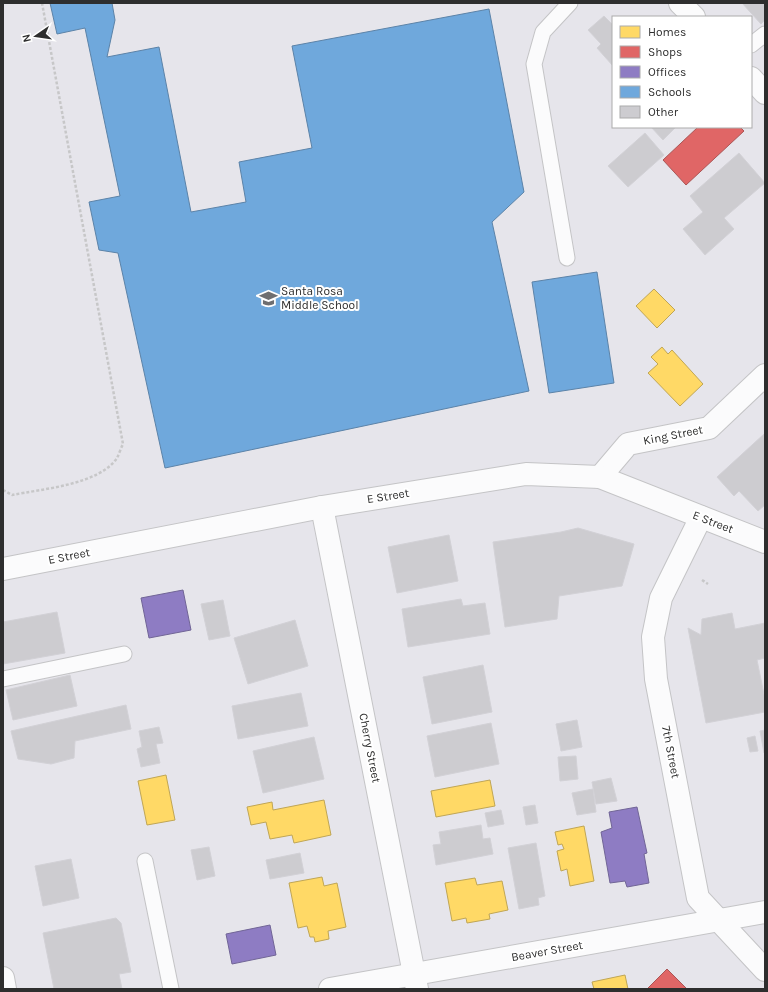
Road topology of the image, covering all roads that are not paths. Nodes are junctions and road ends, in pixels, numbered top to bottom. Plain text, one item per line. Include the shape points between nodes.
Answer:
1 (570, 3) edge
2 (680, 3) edge
3 (693, 16) edge
4 (765, 34) edge
5 (752, 44) edge
6 (752, 79) edge
7 (765, 93) edge
8 (567, 258) dead end
9 (765, 375) edge
10 (600, 477) junction
11 (322, 507) junction
12 (701, 517) junction
13 (765, 542) edge
14 (3, 569) edge
15 (124, 654) dead end
16 (3, 679) edge
17 (145, 861) dead end
18 (765, 912) edge
19 (720, 921) junction
20 (765, 970) edge
21 (3, 978) edge
22 (416, 982) edge
23 (5, 989) edge
24 (171, 989) edge
25 (330, 989) edge

1 - 8 lane via 543,32 534,64
2 - 3 street
4 - 5 lane
6 - 7 street
9 - 10 street, King Street via 709,428 628,444
10 - 11 street, E Street via 526,474
10 - 12 street, E Street
11 - 14 street, E Street
11 - 22 street, Cherry Street
12 - 13 street, E Street
12 - 19 street, 7th Street via 661,598 653,637 656,679 698,898
15 - 16 lane
17 - 24 lane
18 - 19 street, Beaver Street
19 - 20 street, 7th Street
19 - 22 street, Beaver Street
21 - 23 street
22 - 25 street, Beaver Street

